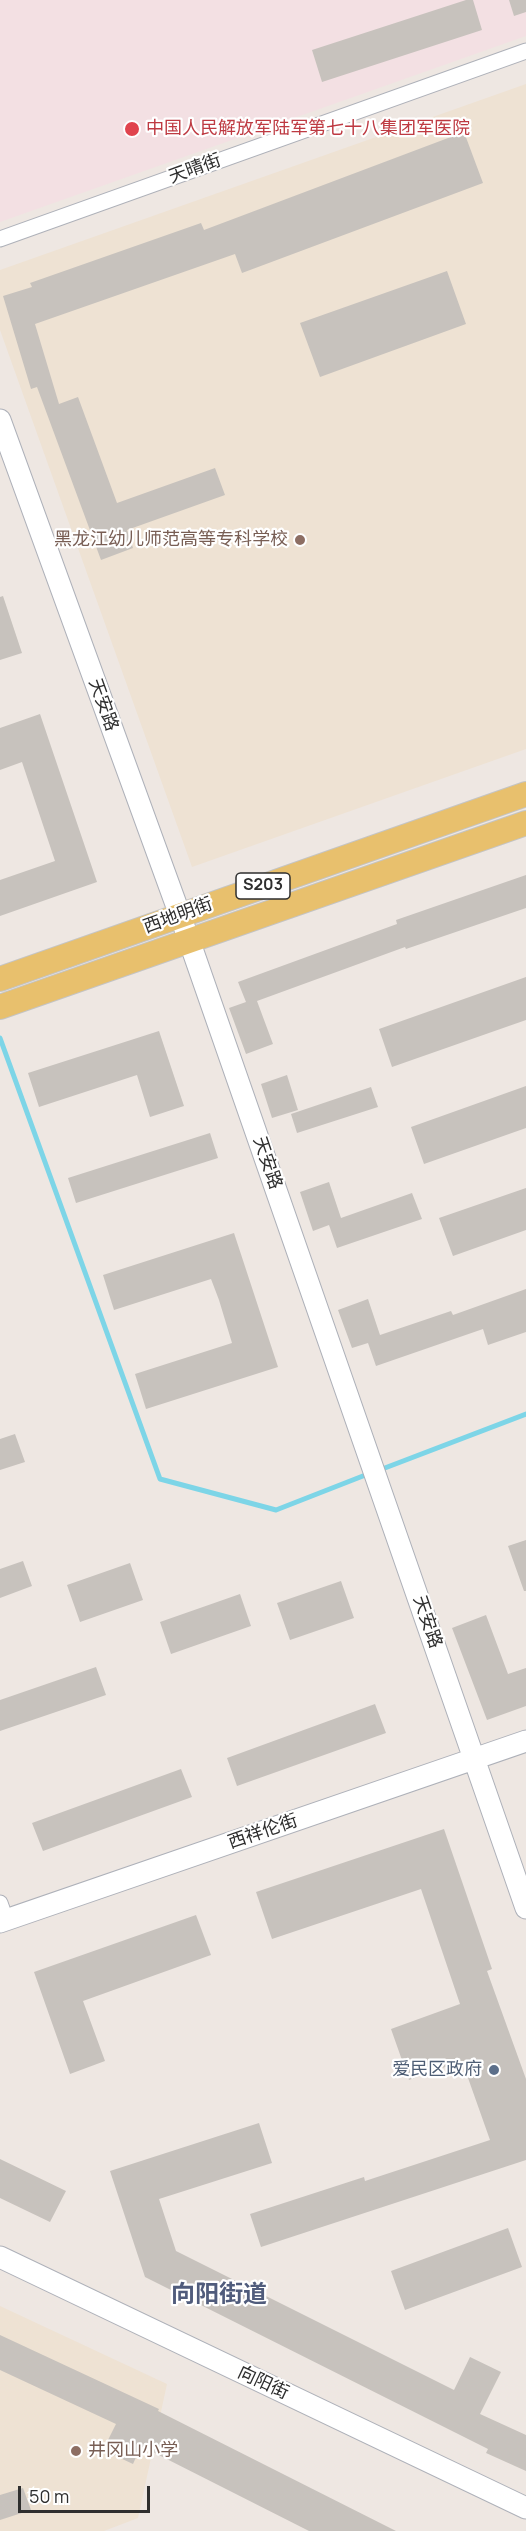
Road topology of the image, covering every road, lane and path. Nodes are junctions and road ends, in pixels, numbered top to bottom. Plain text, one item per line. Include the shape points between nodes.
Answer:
1 (526, 51) edge
2 (0, 239) edge
3 (0, 420) edge
4 (526, 794) edge
5 (526, 823) edge
6 (179, 916) junction
7 (189, 940) junction
8 (0, 979) edge
9 (0, 1007) edge
10 (526, 1741) edge
11 (475, 1759) junction
12 (526, 1908) edge
13 (2, 1915) edge
14 (0, 2257) edge
15 (526, 2508) edge

1 - 2 street, 天晴街
3 - 6 street, 天安路
4 - 6 main road, 西地明街 / S203
5 - 7 main road, 西地明街 / S203
6 - 7 street, 天安路
6 - 8 main road, 西地明街 / S203
7 - 9 main road, 西地明街 / S203
7 - 11 street, 天安路
10 - 11 street, 西祥伦街
11 - 12 street, 天安路
11 - 13 street, 西祥伦街
14 - 15 street, 向阳街

